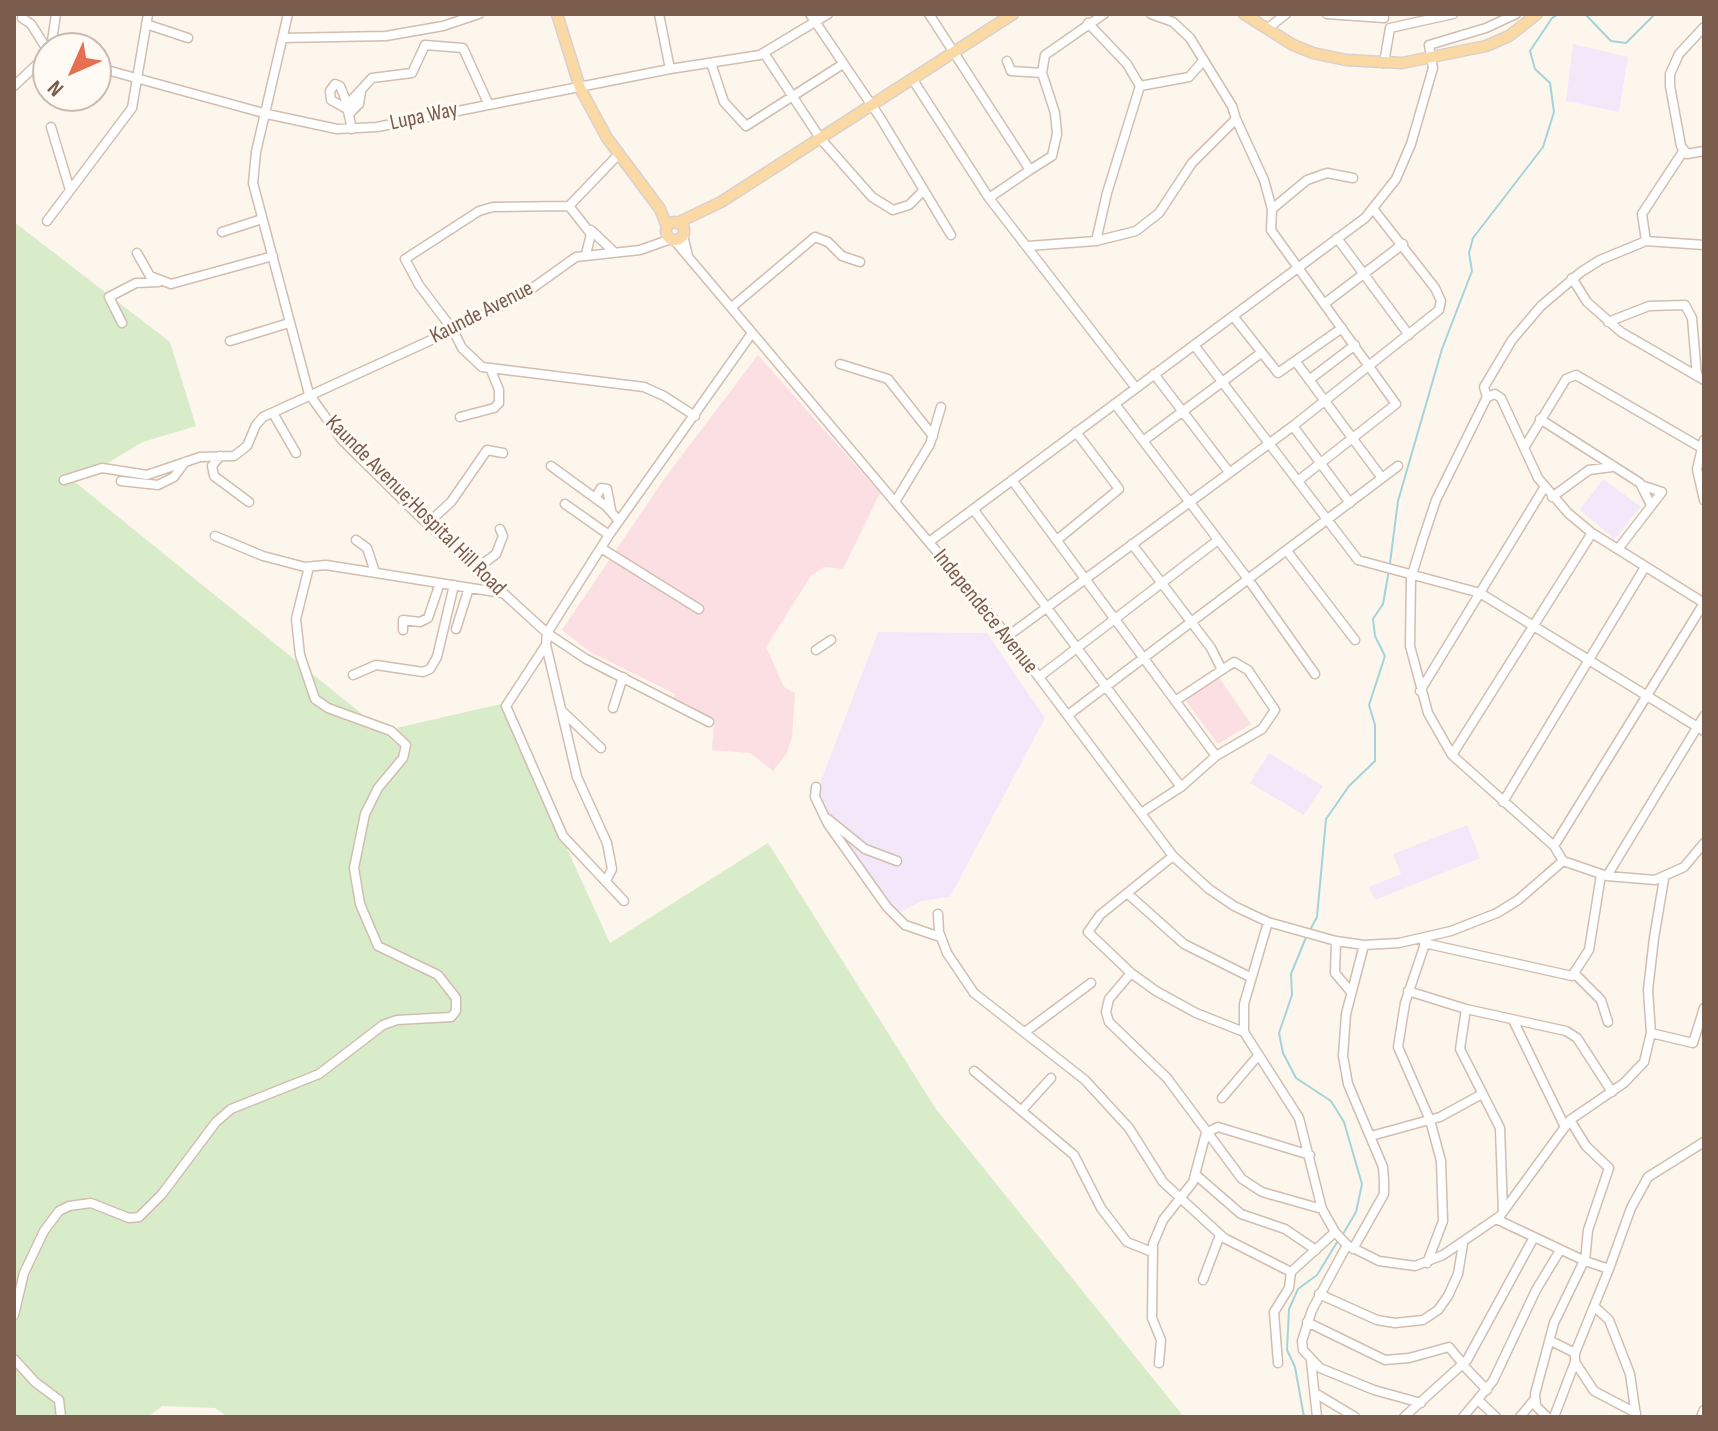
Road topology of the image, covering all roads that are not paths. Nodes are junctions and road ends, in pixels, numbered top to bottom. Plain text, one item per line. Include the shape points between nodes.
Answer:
1 (288, 14) edge
2 (479, 14) edge
3 (557, 14) edge
4 (659, 14) edge
5 (810, 14) edge
6 (828, 14) edge
7 (929, 14) edge
8 (1013, 14) edge
9 (1104, 14) edge
10 (1151, 14) edge
11 (1179, 14) edge
12 (1244, 14) edge
13 (1286, 14) edge
14 (1327, 14) edge
15 (1453, 14) edge
16 (1516, 14) edge
17 (1537, 14) edge
18 (1383, 16) edge
19 (22, 18) dead end
20 (147, 19) edge
21 (1173, 22) junction
22 (816, 23) junction
23 (1088, 23) junction
24 (1704, 27) edge
25 (1268, 28) junction
26 (1390, 28) junction
27 (36, 32) edge
28 (188, 38) dead end
29 (283, 38) junction
30 (764, 53) junction
31 (953, 53) junction
32 (1434, 59) junction
33 (1007, 61) dead end
34 (1203, 61) junction
35 (711, 63) junction
36 (1384, 63) junction
37 (843, 64) junction
38 (32, 68) edge
39 (670, 69) junction
40 (112, 72) edge
41 (1042, 73) junction
42 (137, 79) junction
43 (913, 80) junction
44 (14, 86) edge
45 (1140, 86) junction
46 (580, 88) junction
47 (793, 97) junction
48 (488, 103) junction
49 (872, 106) junction
50 (267, 114) junction
51 (1236, 119) junction
52 (51, 127) dead end
53 (352, 129) junction
54 (820, 138) junction
55 (1684, 150) junction
56 (1704, 151) edge
57 (618, 155) junction
58 (1030, 170) junction
59 (1353, 178) dead end
60 (70, 190) junction
61 (923, 191) junction
62 (989, 198) junction
63 (569, 206) junction
64 (1272, 209) junction
65 (1374, 210) junction
66 (262, 219) junction
67 (47, 221) dead end
68 (588, 227) junction
69 (675, 231) junction
70 (222, 232) dead end
71 (951, 235) dead end
72 (1337, 238) junction
73 (1096, 241) junction
74 (1646, 241) junction
75 (1403, 244) junction
76 (1704, 245) edge
77 (1028, 246) junction
78 (614, 251) junction
79 (137, 253) dead end
80 (586, 254) junction
81 (273, 256) junction
82 (860, 262) dead end
83 (1298, 269) junction
84 (1364, 274) junction
85 (1572, 278) junction
86 (159, 282) junction
87 (1324, 304) junction
88 (733, 306) junction
89 (1233, 316) junction
90 (1608, 322) junction
91 (122, 323) dead end
92 (289, 323) junction
93 (1342, 328) junction
94 (453, 330) junction
95 (752, 333) junction
96 (1409, 335) junction
97 (230, 341) dead end
98 (1194, 345) junction
99 (1355, 345) junction
100 (1261, 353) junction
101 (1296, 362) junction
102 (840, 364) dead end
103 (1370, 366) junction
104 (491, 370) junction
105 (1154, 374) junction
106 (1701, 378) edge
107 (1309, 380) junction
108 (1222, 381) junction
109 (1136, 388) junction
110 (309, 394) junction
111 (1487, 397) junction
112 (1325, 401) junction
113 (1115, 404) junction
114 (941, 407) dead end
115 (1182, 410) junction
116 (273, 413) junction
117 (695, 416) junction
118 (460, 417) dead end
119 (1540, 419) junction
120 (1293, 426) junction
121 (1076, 432) junction
122 (933, 436) junction
123 (1353, 440) junction
124 (1143, 441) junction
125 (1270, 442) junction
126 (1702, 443) edge
127 (1524, 448) junction
128 (296, 453) dead end
129 (503, 453) dead end
130 (220, 456) junction
131 (1595, 456) junction
132 (185, 462) junction
133 (1321, 464) junction
134 (551, 466) dead end
135 (1398, 466) dead end
136 (1617, 468) junction
137 (1589, 470) junction
138 (1229, 472) junction
139 (1382, 478) junction
140 (64, 480) dead end
141 (1012, 480) junction
142 (1299, 480) junction
143 (121, 481) dead end
144 (1701, 485) edge
145 (1644, 486) junction
146 (1544, 488) junction
147 (596, 497) junction
148 (1552, 497) junction
149 (1704, 500) edge
150 (249, 502) dead end
151 (895, 502) junction
152 (1189, 502) junction
153 (1350, 503) junction
154 (565, 504) dead end
155 (1651, 505) junction
156 (973, 509) junction
157 (611, 510) junction
158 (619, 521) junction
159 (1326, 521) junction
160 (427, 524) junction
161 (500, 529) dead end
162 (1592, 533) junction
163 (609, 535) junction
164 (215, 536) dead end
165 (356, 540) dead end
166 (1057, 540) junction
167 (1218, 540) junction
168 (929, 542) junction
169 (1132, 544) junction
170 (601, 548) junction
171 (1618, 549) junction
172 (1287, 551) junction
173 (309, 567) junction
174 (1645, 567) junction
175 (478, 570) junction
176 (375, 572) junction
177 (1411, 578) junction
178 (1085, 579) junction
179 (1248, 579) junction
180 (440, 583) junction
181 (1162, 583) junction
182 (454, 585) junction
183 (473, 589) junction
184 (503, 593) junction
185 (1480, 593) junction
186 (1704, 603) edge
187 (1047, 607) junction
188 (699, 609) dead end
189 (1115, 619) junction
190 (1192, 622) junction
191 (1534, 626) junction
192 (456, 629) dead end
193 (403, 630) dead end
194 (547, 633) junction
195 (1008, 636) junction
196 (831, 640) dead end
197 (1355, 640) dead end
198 (546, 645) junction
199 (1077, 647) junction
200 (816, 650) dead end
201 (1144, 658) junction
202 (1590, 661) junction
203 (1221, 668) junction
204 (1315, 674) dead end
205 (353, 675) dead end
206 (623, 677) junction
207 (1039, 677) junction
208 (1106, 687) junction
209 (1420, 691) junction
210 (1646, 695) junction
211 (1175, 701) junction
212 (613, 708) dead end
213 (562, 711) junction
214 (1068, 715) junction
215 (1704, 716) edge
216 (709, 722) dead end
217 (1701, 729) edge
218 (601, 748) dead end
219 (1452, 755) junction
220 (1216, 756) junction
221 (816, 787) dead end
222 (1181, 787) junction
223 (1503, 802) junction
224 (1141, 813) junction
225 (824, 816) junction
226 (1704, 843) edge
227 (1554, 846) junction
228 (1173, 856) junction
229 (897, 861) dead end
230 (1563, 861) junction
231 (1604, 875) junction
232 (1664, 879) junction
233 (606, 881) junction
234 (1128, 894) junction
235 (624, 901) dead end
236 (938, 914) dead end
237 (1268, 922) junction
238 (940, 937) junction
239 (1336, 941) junction
240 (1426, 941) junction
241 (1364, 945) junction
242 (1131, 973) junction
243 (1575, 974) junction
244 (1250, 977) junction
245 (1091, 983) dead end
246 (1408, 991) junction
247 (1351, 992) junction
248 (1704, 1008) edge
249 (1466, 1009) junction
250 (1513, 1020) junction
251 (1608, 1022) dead end
252 (1025, 1032) junction
253 (1244, 1032) junction
254 (1651, 1033) junction
255 (1257, 1057) junction
256 (974, 1071) dead end
257 (1051, 1078) dead end
258 (1612, 1092) junction
259 (1482, 1094) junction
260 (1222, 1098) dead end
261 (1022, 1110) junction
262 (1430, 1120) junction
263 (1568, 1124) junction
264 (1206, 1133) junction
265 (1371, 1136) junction
266 (1704, 1142) edge
267 (1310, 1155) junction
268 (1196, 1175) junction
269 (1180, 1198) junction
270 (1322, 1209) junction
271 (1499, 1216) junction
272 (1335, 1232) junction
273 (1220, 1235) junction
274 (1533, 1239) junction
275 (1463, 1244) junction
276 (1348, 1245) junction
277 (1316, 1250) junction
278 (1152, 1252) junction
279 (1559, 1252) junction
280 (1585, 1261) junction
281 (1427, 1263) junction
282 (1609, 1269) junction
283 (1291, 1272) junction
284 (1203, 1280) dead end
285 (1319, 1294) junction
286 (1595, 1307) junction
287 (14, 1315) edge
288 (1307, 1322) junction
289 (1551, 1341) junction
290 (1575, 1358) junction
291 (14, 1359) edge
292 (1311, 1361) junction
293 (1159, 1363) dead end
294 (1278, 1363) dead end
295 (1464, 1365) junction
296 (1487, 1390) junction
297 (1314, 1393) junction
298 (1534, 1399) junction
299 (1478, 1400) junction
300 (1421, 1403) junction
301 (1704, 1410) edge
302 (1636, 1415) edge
303 (61, 1417) edge
304 (1317, 1417) edge
305 (1355, 1417) edge
306 (1404, 1417) edge
307 (1463, 1417) edge
308 (1496, 1417) edge
309 (1520, 1417) edge
310 (1547, 1417) edge
311 (1554, 1417) edge
312 (1701, 1417) edge

1 - 29 street, Kaunde Avenue;Hospital Hill Road
2 - 29 street via 386,36
3 - 46 main road
4 - 39 street
5 - 22 street
6 - 22 street, Lupa Way
7 - 31 street
8 - 31 main road
9 - 23 street
10 - 21 street
11 - 21 street
12 - 25 main road
13 - 25 street
14 - 18 street
15 - 26 street
16 - 32 street via 1429,45
17 - 32 main road via 1509,36
18 - 26 street
19 - 27 street
20 - 28 street
20 - 42 street
21 - 34 street
22 - 30 street, Lupa Way
22 - 37 street
23 - 41 street via 1045,55
23 - 45 street
24 - 55 street via 1679,54 1670,74 1673,114
25 - 36 main road via 1313,53
26 - 36 street
29 - 50 street, Kaunde Avenue;Hospital Hill Road
30 - 35 street, Lupa Way
30 - 47 street
31 - 43 main road
31 - 58 street
32 - 36 main road
32 - 65 street via 1407,156
33 - 41 street via 1011,71
34 - 45 street via 1189,77
34 - 51 street
35 - 39 street, Lupa Way
35 - 47 street via 724,102 744,126
37 - 47 street
37 - 49 street
38 - 44 street
39 - 46 street, Lupa Way
40 - 42 street, Lupa Way
41 - 58 street via 1057,134 1052,156
42 - 50 street, Lupa Way
42 - 60 street via 132,108
43 - 49 main road
43 - 62 street
45 - 73 street
46 - 48 street, Lupa Way
46 - 57 main road
47 - 54 street
48 - 53 street, Lupa Way
48 - 53 street via 461,47 425,45 412,73 372,78 347,109
49 - 54 main road
49 - 61 street
50 - 53 street, Lupa Way
50 - 66 street, Kaunde Avenue;Hospital Hill Road via 253,173
51 - 64 street
51 - 73 street via 1192,163 1168,203 1148,223 1122,237
52 - 60 street
54 - 61 street via 888,209 899,210
54 - 69 main road
55 - 56 street
55 - 74 street via 1642,214
57 - 63 street
57 - 69 main road
58 - 62 street
59 - 64 street via 1317,175
60 - 67 street
61 - 71 street
62 - 77 street
63 - 68 street
63 - 94 street via 486,209 409,253 408,268
64 - 83 street via 1275,238
65 - 72 street
65 - 75 street
66 - 70 street
66 - 81 street, Kaunde Avenue;Hospital Hill Road
68 - 78 street
68 - 80 street via 592,238
69 - 78 street, Kaunde Avenue via 640,250
69 - 88 street, Independece Avenue via 689,256
72 - 83 street
72 - 84 street
73 - 77 street
74 - 76 street
74 - 85 street
75 - 84 street
75 - 96 street via 1441,301 1439,310
77 - 109 street
78 - 80 street, Kaunde Avenue
79 - 86 street
80 - 94 street, Kaunde Avenue
81 - 86 street via 180,283
81 - 92 street, Kaunde Avenue;Hospital Hill Road
82 - 88 street via 815,237
83 - 87 street
83 - 89 street
84 - 87 street
84 - 96 street
85 - 90 street
85 - 111 street via 1512,340 1484,387
86 - 91 street via 136,283 109,297
87 - 93 street
88 - 95 street, Independece Avenue
89 - 98 street
89 - 100 street
90 - 106 street
90 - 106 street via 1649,306 1685,305 1692,318
92 - 97 street
92 - 110 street, Kaunde Avenue;Hospital Hill Road
93 - 99 street
93 - 101 street
94 - 104 street via 470,359
94 - 110 street, Kaunde Avenue
95 - 117 street
95 - 151 street, Independece Avenue
96 - 103 street
98 - 105 street
98 - 108 street
99 - 103 street
99 - 107 street
100 - 101 street via 1276,373
100 - 108 street
101 - 107 street
102 - 122 street via 888,379
103 - 112 street
103 - 123 street via 1396,404
104 - 117 street via 644,387
104 - 118 street via 499,403
105 - 109 street
105 - 115 street
107 - 112 street
108 - 115 street
108 - 125 street
109 - 113 street
110 - 116 street, Kaunde Avenue
110 - 160 street, Kaunde Avenue;Hospital Hill Road via 330,427
111 - 127 street via 1501,398
111 - 177 street via 1436,500
112 - 120 street
112 - 123 street
113 - 121 street
113 - 124 street
114 - 122 street
115 - 124 street
115 - 138 street
116 - 128 street
116 - 130 street via 258,422 239,454
117 - 158 street
119 - 126 street via 1566,379 1576,375
119 - 127 street
119 - 131 street
120 - 125 street
120 - 133 street
121 - 141 street
121 - 166 street via 1119,489
122 - 151 street
123 - 133 street
123 - 139 street
124 - 152 street
125 - 138 street
125 - 142 street
126 - 144 street
127 - 146 street
129 - 160 street via 487,450 451,502
130 - 132 street
130 - 150 street via 212,466 214,476
131 - 136 street
131 - 137 street
132 - 140 street via 147,475 102,468
132 - 143 street via 174,477 158,485
133 - 142 street
133 - 153 street
134 - 147 street
135 - 139 street
136 - 137 street
136 - 145 street
137 - 148 street
138 - 152 street
139 - 153 street
141 - 156 street
141 - 166 street
142 - 159 street
144 - 149 street
145 - 155 street
145 - 155 street via 1662,492
146 - 148 street
146 - 185 street
147 - 157 street
147 - 157 street via 601,488 607,489
148 - 162 street
151 - 168 street, Independece Avenue
152 - 167 street
152 - 169 street
153 - 159 street
154 - 163 street
155 - 171 street
156 - 168 street
156 - 187 street
157 - 158 street
158 - 163 street
159 - 172 street
159 - 177 street via 1364,564
160 - 175 street, Kaunde Avenue;Hospital Hill Road
161 - 175 street via 503,536 496,554
162 - 171 street
162 - 191 street
163 - 170 street
164 - 173 street
165 - 176 street via 367,548
166 - 178 street
167 - 179 street
167 - 181 street
168 - 195 street, Independece Avenue
169 - 178 street
169 - 181 street
170 - 188 street
170 - 194 street
171 - 174 street
172 - 179 street
172 - 197 street
173 - 176 street
173 - 287 street via 296,619 300,655 315,699 391,731 406,745 405,755 365,814 354,868 360,904 378,946 438,975 456,998 456,1011 445,1018 391,1022 319,1074 231,1109 139,1217 91,1203 59,1211 24,1273
174 - 186 street
174 - 202 street
175 - 183 street
175 - 184 street, Kaunde Avenue;Hospital Hill Road
176 - 180 street
177 - 185 street
177 - 209 street via 1408,633
178 - 187 street
178 - 189 street
179 - 190 street
179 - 204 street
180 - 182 street
180 - 193 street via 428,618 403,620
181 - 189 street
181 - 190 street
182 - 183 street
182 - 205 street via 430,669 376,665
183 - 184 street
183 - 192 street
184 - 194 street, Kaunde Avenue;Hospital Hill Road
185 - 191 street
185 - 209 street
186 - 210 street
187 - 195 street
187 - 199 street
189 - 199 street
189 - 201 street
190 - 201 street
190 - 203 street
191 - 202 street
191 - 219 street
194 - 198 street
194 - 206 street, Kaunde Avenue;Hospital Hill Road
195 - 207 street, Independece Avenue
196 - 200 street
198 - 213 street
198 - 233 street via 506,709 559,830
199 - 207 street
199 - 208 street
201 - 208 street
201 - 211 street
202 - 210 street
202 - 223 street
203 - 211 street
203 - 220 street via 1240,664 1275,710 1262,729
206 - 212 street
206 - 216 street, Kaunde Avenue;Hospital Hill Road
207 - 214 street, Independece Avenue
208 - 214 street
208 - 222 street
209 - 219 street
210 - 217 street
210 - 227 street
211 - 220 street
213 - 218 street
213 - 233 street via 579,784 607,843 612,869
214 - 224 street, Independece Avenue
215 - 217 street
217 - 231 street
219 - 223 street
220 - 222 street
221 - 225 street
222 - 224 street
223 - 227 street
224 - 228 street, Independece Avenue
225 - 229 street via 865,849
225 - 238 street via 898,920
226 - 232 street via 1684,867
227 - 230 street
228 - 234 street
228 - 237 street, Independece Avenue via 1209,889
230 - 231 street
230 - 240 street via 1510,906
231 - 232 street
231 - 243 street via 1589,950
232 - 254 street via 1648,990
233 - 235 street
234 - 242 street via 1088,932
234 - 244 street via 1184,944
236 - 238 street
237 - 239 street, Independece Avenue
237 - 244 street
238 - 252 street via 974,993
239 - 241 street, Independece Avenue
239 - 247 street via 1335,973
240 - 241 street, Independece Avenue
240 - 243 street
240 - 246 street
241 - 247 street
242 - 253 street via 1184,1007
242 - 264 street via 1109,999 1107,1018 1167,1078
243 - 251 street via 1601,1000
244 - 253 street
245 - 252 street
246 - 249 street
246 - 262 street via 1399,1055
247 - 265 street via 1343,1031 1344,1066
248 - 254 street via 1693,1043
249 - 250 street
249 - 259 street via 1460,1049
250 - 258 street via 1572,1034
250 - 263 street
252 - 269 street via 1101,1096
253 - 255 street
254 - 258 street via 1644,1062
255 - 260 street
255 - 267 street via 1295,1109
256 - 261 street
257 - 261 street
258 - 263 street
259 - 262 street
259 - 271 street via 1502,1137
261 - 278 street via 1074,1155 1101,1208 1127,1242
262 - 265 street
262 - 281 street via 1441,1161 1443,1221
263 - 271 street
263 - 280 street via 1609,1168 1588,1230
264 - 267 street via 1218,1127
264 - 268 street
264 - 270 street via 1250,1185
265 - 276 street via 1383,1167 1384,1194
266 - 282 street via 1648,1177
267 - 270 street
268 - 269 street
268 - 277 street via 1241,1214 1285,1229
269 - 273 street
269 - 278 street via 1163,1220
270 - 272 street
271 - 274 street
271 - 275 street
272 - 276 street
272 - 277 street
273 - 283 street
273 - 284 street
274 - 279 street
274 - 295 street
275 - 281 street
275 - 285 street via 1448,1296 1423,1320 1385,1322
276 - 281 street via 1388,1264
276 - 285 street
277 - 283 street
278 - 293 street via 1152,1318 1161,1340
279 - 280 street
279 - 296 street
280 - 282 street
280 - 289 street via 1554,1323
282 - 286 street
283 - 294 street via 1289,1288 1274,1312
285 - 288 street
286 - 290 street
286 - 302 street via 1608,1318 1630,1374
288 - 292 street via 1302,1341
288 - 295 street via 1385,1360 1449,1347
289 - 290 street
289 - 298 street
290 - 302 street via 1594,1391
290 - 311 street
291 - 303 street via 59,1400
292 - 297 street
292 - 300 street via 1374,1390
295 - 296 street
295 - 300 street
296 - 299 street
297 - 304 street
297 - 305 street
298 - 309 street
298 - 310 street
299 - 307 street
299 - 308 street
300 - 306 street
301 - 312 street

